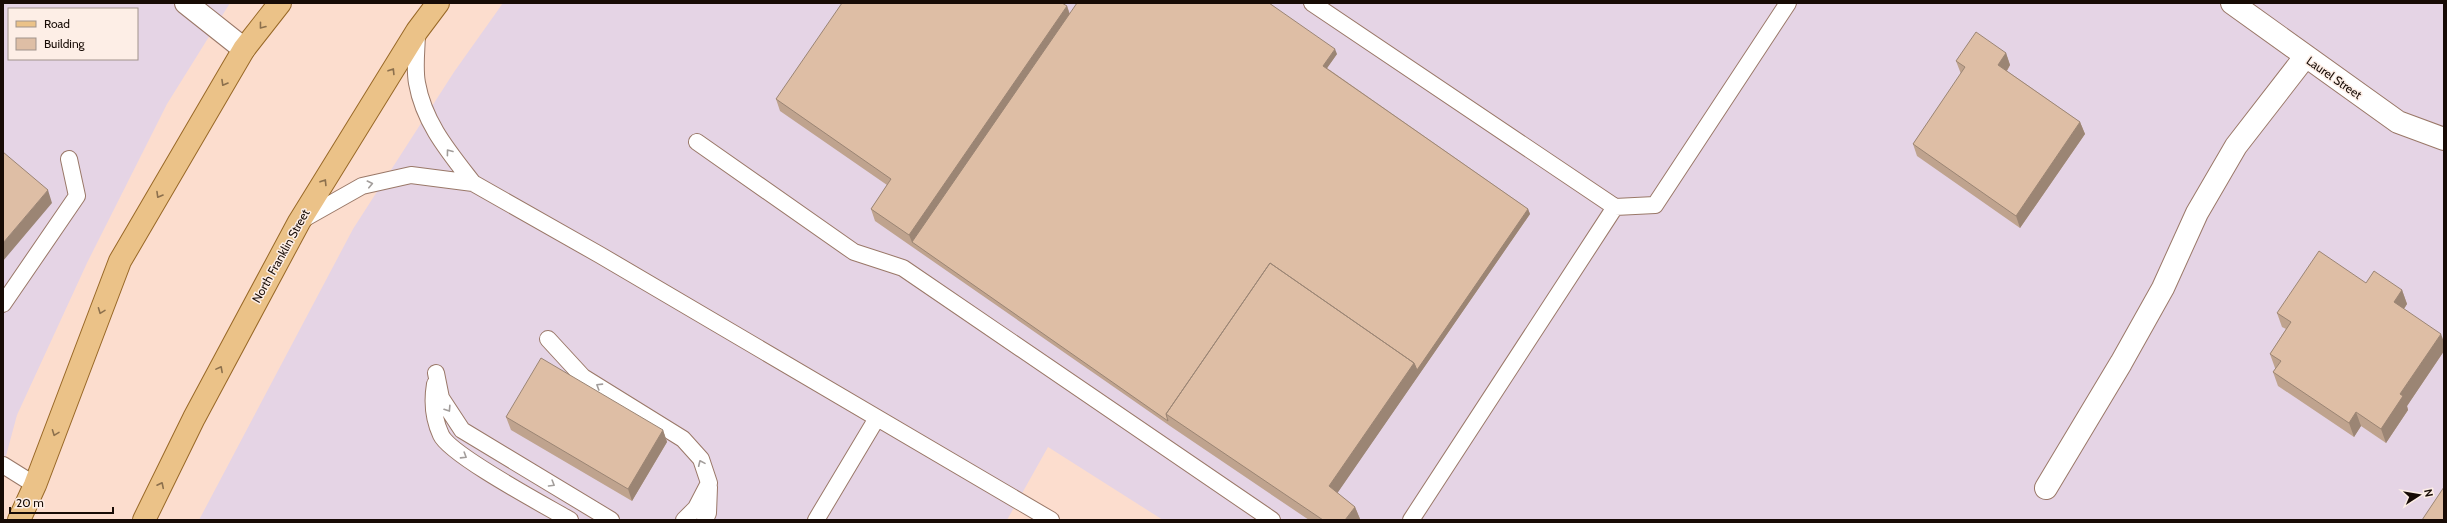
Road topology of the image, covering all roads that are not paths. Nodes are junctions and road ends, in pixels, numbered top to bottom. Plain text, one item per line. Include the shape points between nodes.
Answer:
1 (186, 3) edge
2 (280, 3) edge
3 (438, 3) edge
4 (1312, 3) edge
5 (1788, 3) edge
6 (2232, 3) edge
7 (417, 31) junction
8 (244, 49) junction
9 (2305, 57) junction
10 (2444, 139) edge
11 (697, 142) dead end
12 (69, 159) dead end
13 (473, 183) junction
14 (1615, 207) junction
15 (299, 222) junction
16 (3, 304) edge
17 (548, 339) dead end
18 (877, 418) junction
19 (3, 465) edge
20 (709, 483) junction
21 (35, 485) junction
22 (2046, 488) dead end
23 (19, 520) edge
24 (144, 520) edge
25 (570, 520) edge
26 (611, 520) edge
27 (684, 520) edge
28 (705, 520) edge
29 (816, 520) edge
30 (1051, 520) edge
31 (1272, 520) edge
32 (1411, 520) edge

1 - 8 street
2 -> 8 main road
3 - 7 main road, North Franklin Street
4 - 14 lane
5 - 14 lane via 1655,205
6 - 9 street, Laurel Street
13 -> 7 lane via 438,137 424,112 416,82
15 -> 7 main road, North Franklin Street
8 -> 21 main road via 120,261
9 - 10 street, Laurel Street via 2398,122
9 - 22 street via 2236,146 2198,213 2162,288 2125,356
11 - 31 lane via 854,252 903,268
12 - 16 lane via 77,196
15 -> 13 lane via 362,186 411,175
13 - 18 lane
14 - 32 lane
24 -> 15 main road, North Franklin Street via 194,418
20 -> 17 lane via 701,459 683,439 583,377
18 - 29 lane
18 - 30 lane
19 - 21 lane
20 - 27 lane via 696,508
20 - 28 lane via 708,513
21 - 23 main road
25 - 26 lane via 458,453 441,436 432,404 436,373 441,398 462,430

